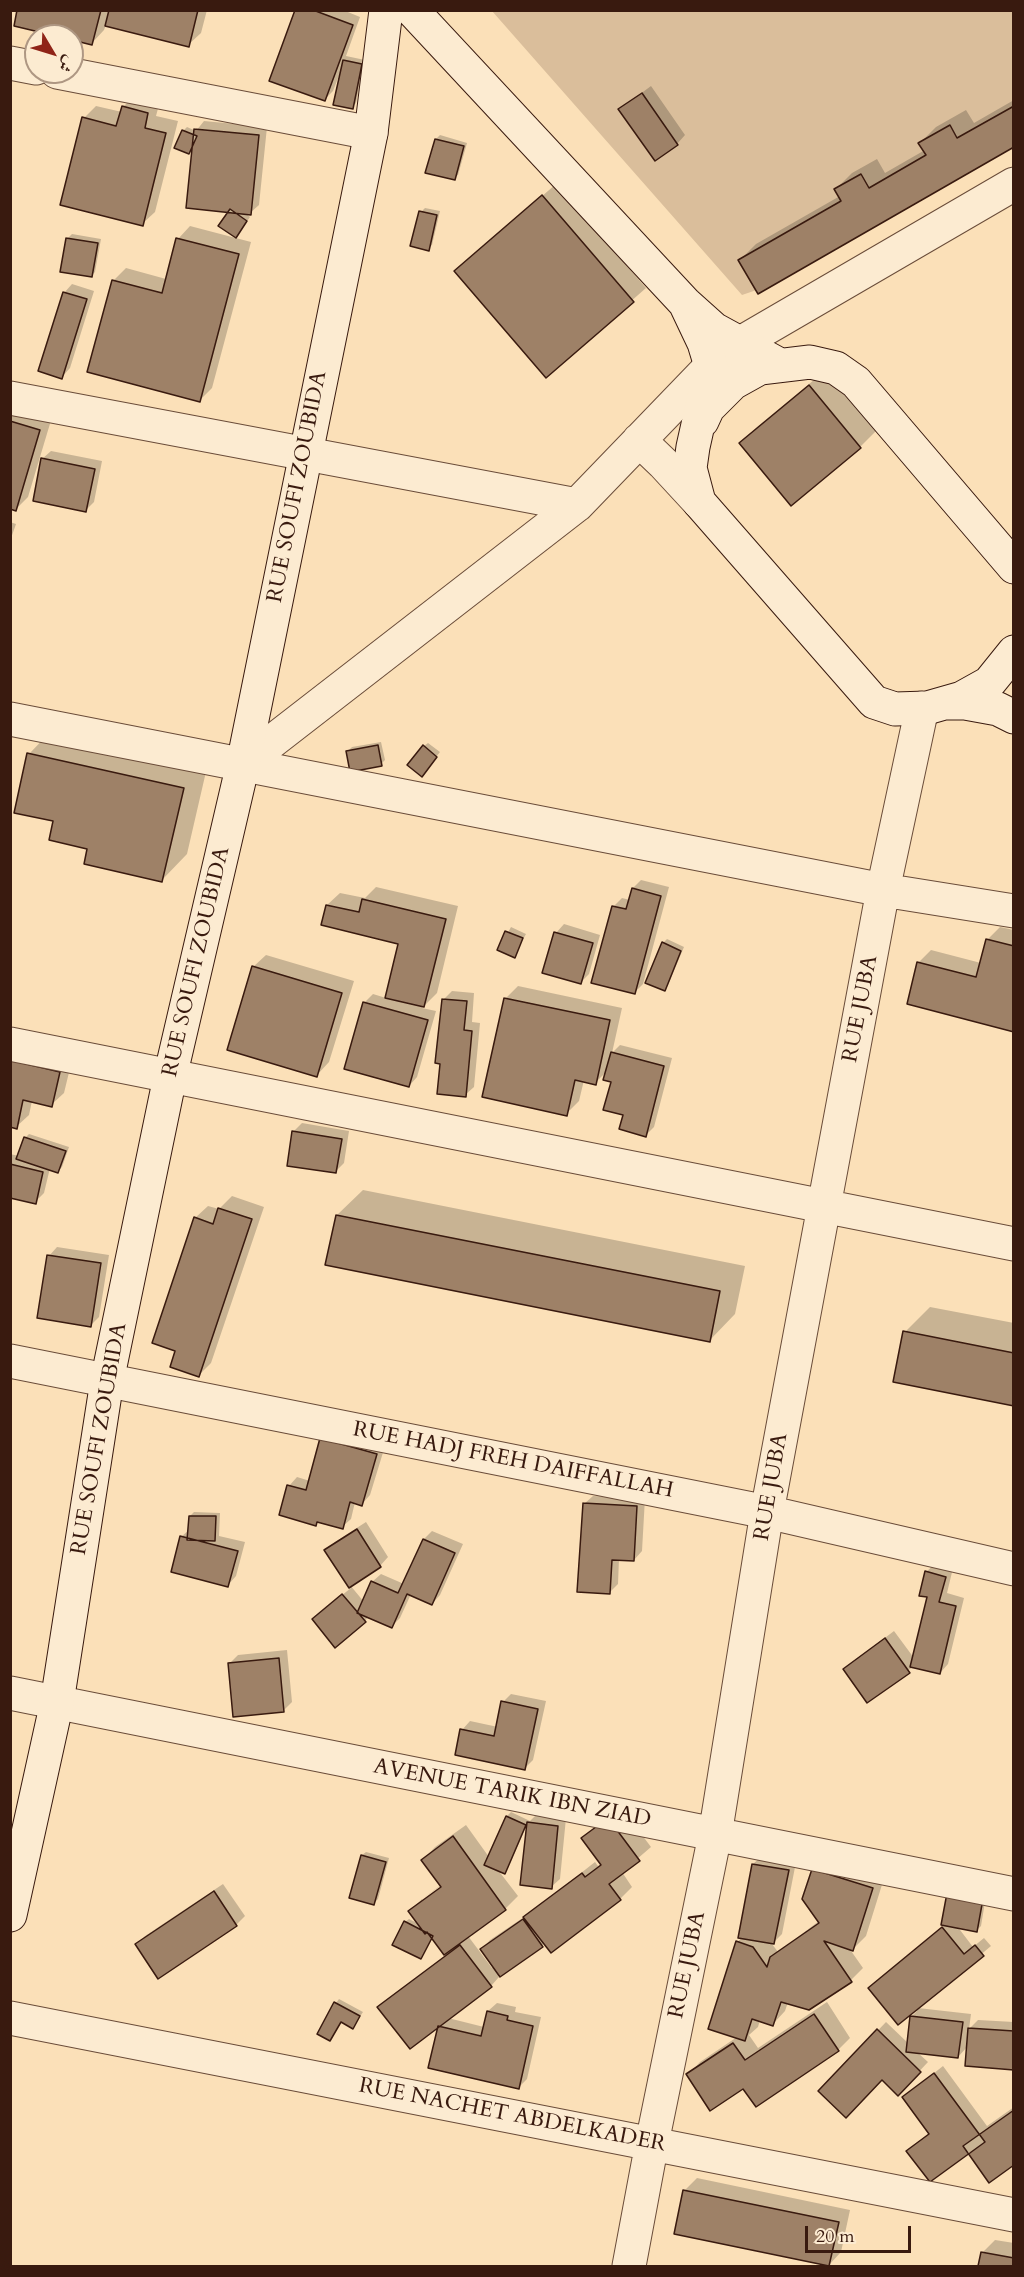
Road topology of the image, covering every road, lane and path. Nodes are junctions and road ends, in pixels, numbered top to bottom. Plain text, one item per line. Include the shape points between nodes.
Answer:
1 (386, 10) edge
2 (412, 10) edge
3 (84, 77) edge
4 (371, 133) junction
5 (1014, 183) edge
6 (685, 303) junction
7 (740, 344) junction
8 (780, 365) junction
9 (711, 366) junction
10 (10, 398) edge
11 (698, 430) junction
12 (639, 440) junction
13 (305, 453) junction
14 (699, 502) junction
15 (577, 505) junction
16 (1014, 567) edge
17 (1014, 652) edge
18 (933, 705) junction
19 (1014, 717) edge
20 (10, 719) edge
21 (243, 765) junction
22 (883, 890) junction
23 (1014, 910) edge
24 (10, 1044) edge
25 (170, 1077) junction
26 (824, 1207) junction
27 (1014, 1244) edge
28 (10, 1361) edge
29 (107, 1381) junction
30 (767, 1512) junction
31 (1014, 1569) edge
32 (10, 1693) edge
33 (57, 1702) junction
34 (715, 1834) junction
35 (1014, 1894) edge
36 (10, 1915) edge
37 (10, 2018) edge
38 (652, 2143) junction
39 (1014, 2215) edge
40 (629, 2266) edge

1 - 4 street, RUE SOUFI ZOUBIDA
2 - 6 street
3 - 4 street
4 - 13 street, RUE SOUFI ZOUBIDA
5 - 7 street
6 - 7 street via 714,329
6 - 9 street
7 - 8 street
7 - 9 street
8 - 11 street via 760,368 733,383 708,408
8 - 16 street via 810,362 836,368 856,382
9 - 11 street
9 - 12 street
10 - 13 street
11 - 14 street via 690,468
12 - 14 street
12 - 15 street
13 - 15 street
13 - 21 street, RUE SOUFI ZOUBIDA
14 - 18 street via 874,702 895,709
15 - 21 street
17 - 18 street via 989,683 962,698
18 - 19 street via 966,703 998,709
18 - 22 street, RUE JUBA
20 - 21 street
21 - 22 street
21 - 25 street, RUE SOUFI ZOUBIDA
22 - 23 street
22 - 26 street, RUE JUBA
24 - 25 street
25 - 26 street
25 - 29 street, RUE SOUFI ZOUBIDA
26 - 27 street
26 - 30 street, RUE JUBA
28 - 29 street, RUE HADJ FREH DAIFFALLAH
29 - 30 street, RUE HADJ FREH DAIFFALLAH
29 - 33 street, RUE SOUFI ZOUBIDA
30 - 31 street, RUE HADJ FREH DAIFFALLAH
30 - 34 street, RUE JUBA
32 - 33 street, AVENUE TARIK IBN ZIAD
33 - 34 street, AVENUE TARIK IBN ZIAD
33 - 36 street, RUE SOUFI ZOUBIDA
34 - 35 street, AVENUE TARIK IBN ZIAD
34 - 38 street, RUE JUBA
37 - 38 street, RUE NACHET ABDELKADER
38 - 39 street, RUE NACHET ABDELKADER
38 - 40 street, RUE JUBA

